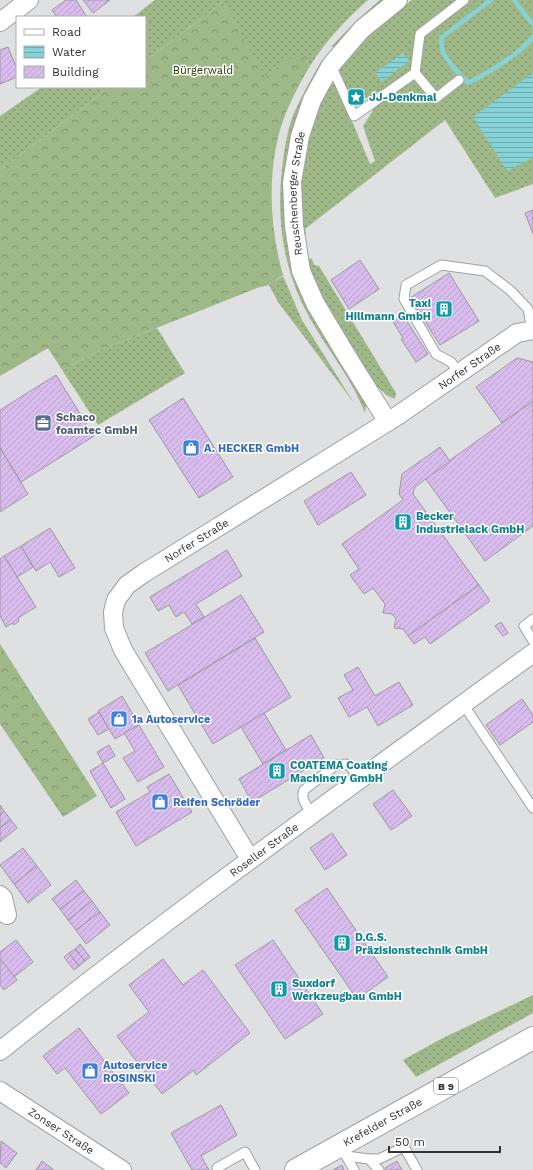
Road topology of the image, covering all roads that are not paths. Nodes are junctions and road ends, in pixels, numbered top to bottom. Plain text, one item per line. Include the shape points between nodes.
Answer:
1 (29, 0) edge
2 (398, 0) edge
3 (464, 0) edge
4 (0, 22) edge
5 (331, 64) junction
6 (415, 73) junction
7 (458, 80) dead end
8 (533, 330) edge
9 (459, 373) junction
10 (388, 422) junction
11 (533, 619) edge
12 (533, 641) edge
13 (533, 653) edge
14 (463, 704) junction
15 (359, 780) junction
16 (533, 808) edge
17 (312, 814) junction
18 (250, 859) junction
19 (0, 895) edge
20 (7, 915) dead end
21 (533, 1038) edge
22 (0, 1051) edge
23 (0, 1090) edge
24 (343, 1151) junction
25 (369, 1159) junction
26 (217, 1168) dead end
27 (122, 1170) edge
28 (255, 1170) edge
29 (296, 1170) edge
30 (354, 1170) edge
31 (379, 1170) edge
32 (416, 1170) edge

1 - 4 street
2 - 5 street, Reuschenberger Straße via 362,29
3 - 6 lane via 420,34
5 - 6 lane via 354,116
5 - 10 street, Reuschenberger Straße via 312,100 300,136 292,182 294,226 301,271 315,303
6 - 7 lane via 436,98
8 - 9 street, Norfer Straße via 517,333
8 - 9 lane via 528,309 511,291 485,271 441,265 406,285 404,299 436,354 451,362
9 - 10 street, Norfer Straße
10 - 18 street, Norfer Straße via 144,573 127,585 116,600 113,612 114,628 122,650
11 - 12 lane via 524,626
13 - 14 street, Roseller Straße
14 - 15 street, Roseller Straße
14 - 16 lane
15 - 17 street, Roseller Straße
15 - 17 lane via 352,767 346,764 336,765 302,794
17 - 18 street, Roseller Straße
18 - 22 street, Roseller Straße
19 - 20 street
21 - 24 main road, Krefelder Straße / B 9
23 - 27 street, Zonser Straße
24 - 25 lane
24 - 29 main road, Krefelder Straße / B 9
24 - 30 lane
25 - 31 lane
25 - 32 lane via 379,1159 404,1147
26 - 28 lane via 245,1152

